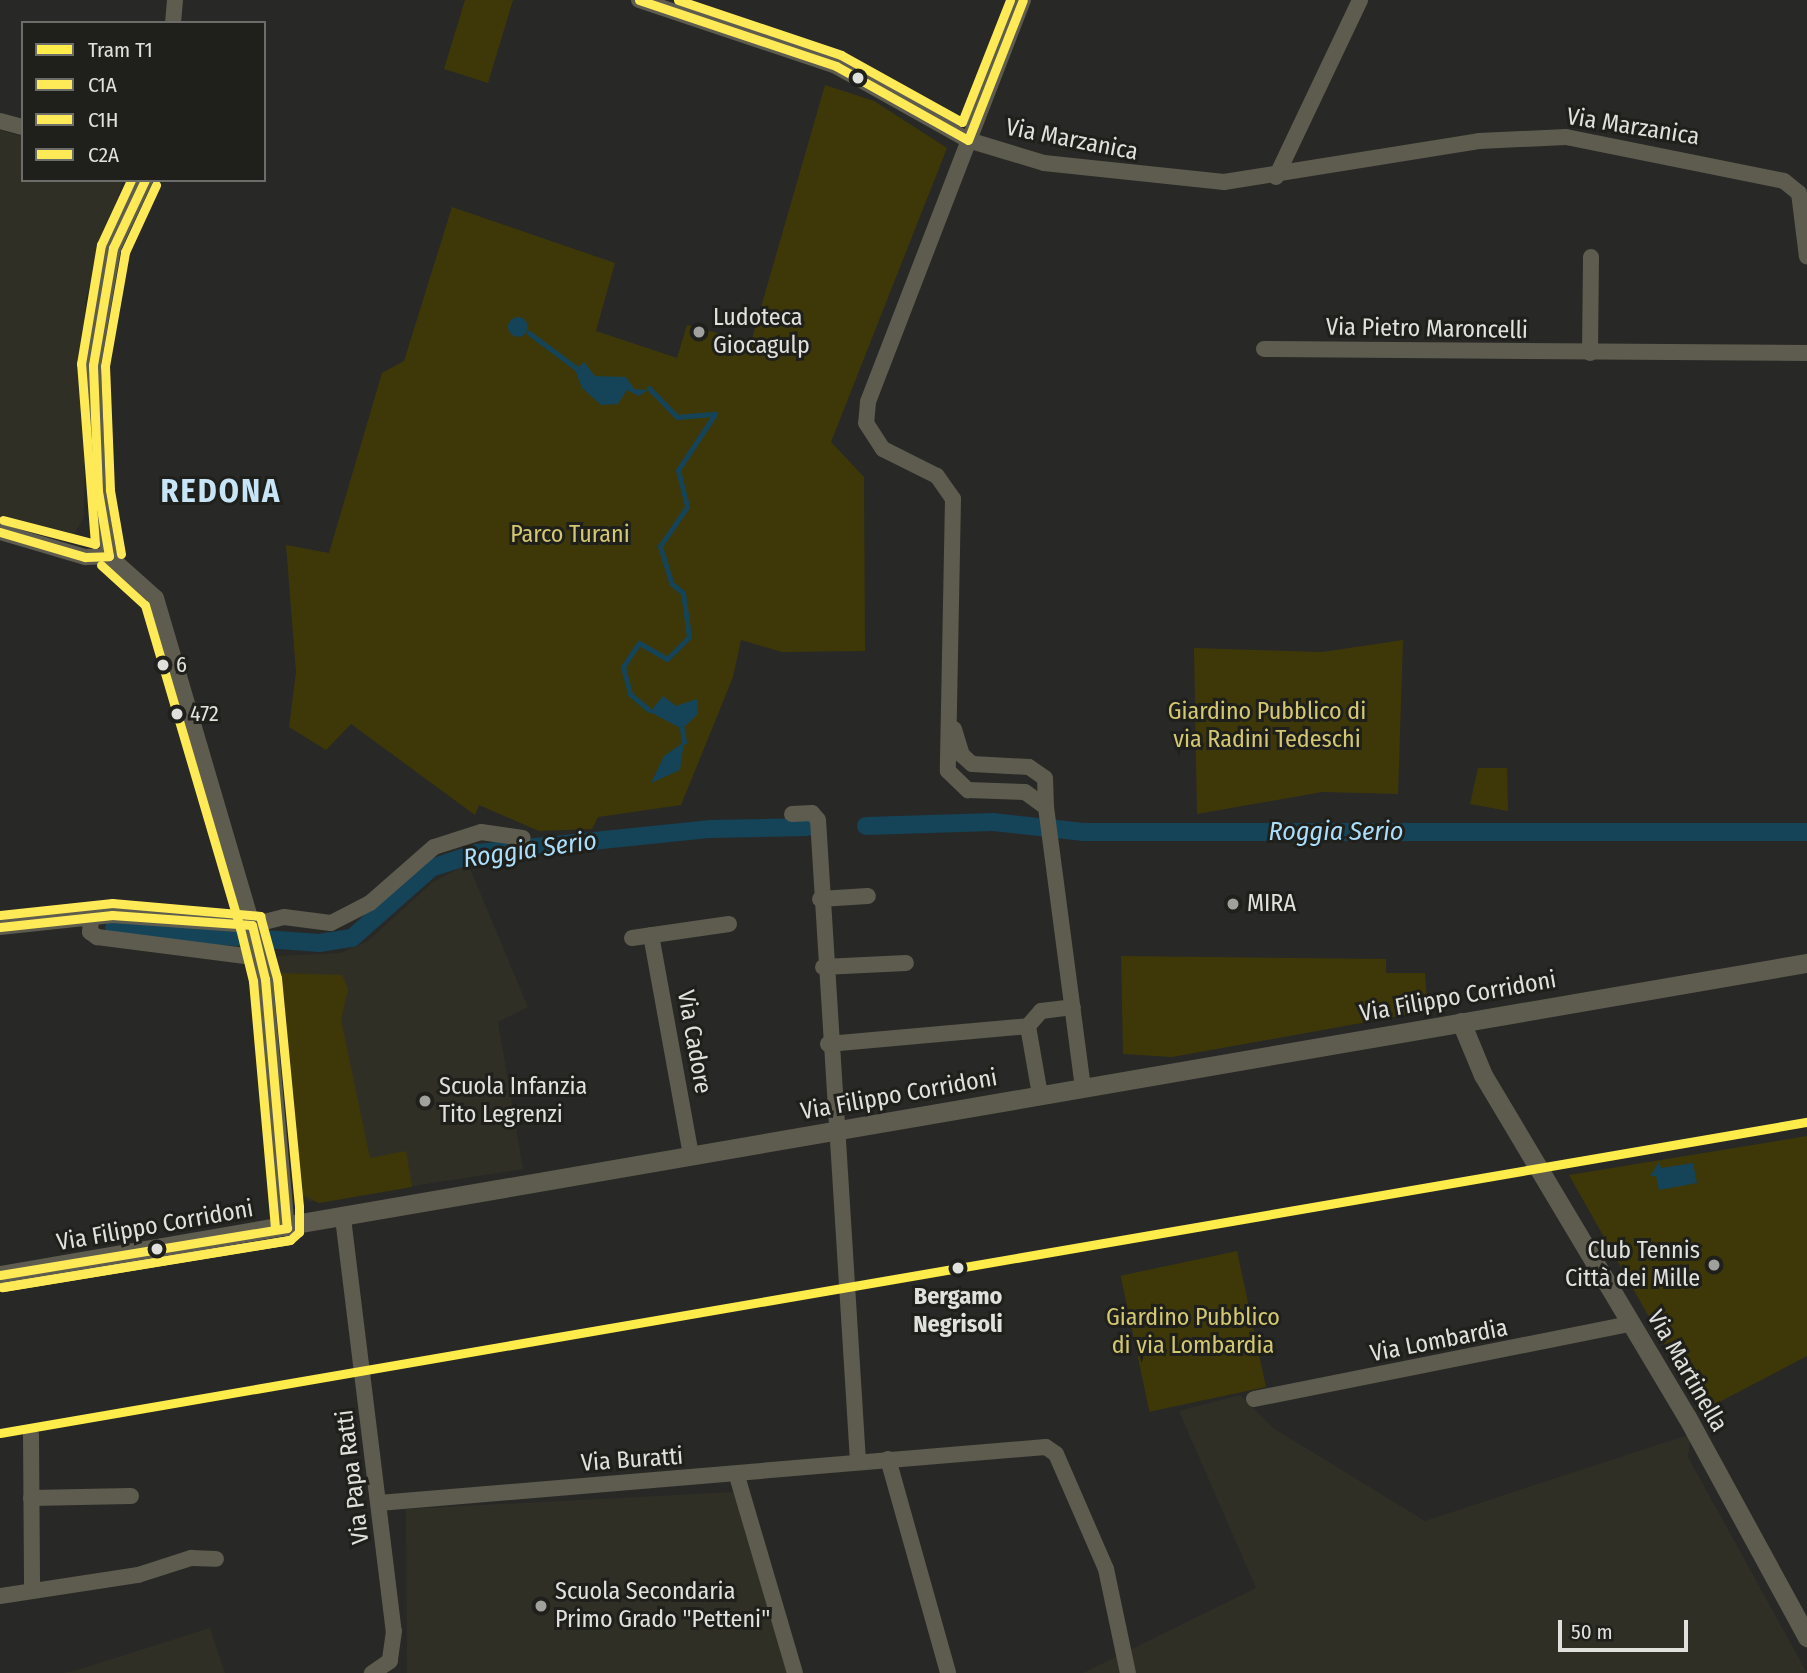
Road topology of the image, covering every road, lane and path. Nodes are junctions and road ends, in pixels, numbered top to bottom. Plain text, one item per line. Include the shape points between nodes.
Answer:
1 (175, 0) edge
2 (639, 0) edge
3 (1023, 0) edge
4 (1360, 0) edge
5 (687, 8) edge
6 (173, 21) edge
7 (0, 121) edge
8 (21, 126) edge
9 (968, 140) junction
10 (1276, 177) junction
11 (144, 182) edge
12 (1803, 188) edge
13 (1591, 257) dead end
14 (1807, 257) edge
15 (1264, 349) dead end
16 (1807, 353) edge
17 (1590, 354) junction
18 (0, 532) edge
19 (110, 556) junction
20 (952, 723) junction
21 (792, 814) dead end
22 (1047, 814) junction
23 (523, 838) dead end
24 (868, 895) dead end
25 (820, 899) junction
26 (92, 918) junction
27 (729, 924) dead end
28 (252, 925) junction
29 (0, 927) edge
30 (651, 935) junction
31 (632, 938) dead end
32 (259, 954) junction
33 (906, 963) dead end
34 (1807, 963) edge
35 (823, 967) junction
36 (1073, 1007) junction
37 (1461, 1022) junction
38 (1028, 1026) junction
39 (828, 1044) junction
40 (1083, 1088) junction
41 (1040, 1096) junction
42 (837, 1131) junction
43 (691, 1156) junction
44 (344, 1218) junction
45 (287, 1228) junction
46 (0, 1275) edge
47 (1631, 1324) junction
48 (1254, 1399) dead end
49 (30, 1435) dead end
50 (888, 1459) junction
51 (858, 1461) junction
52 (737, 1476) junction
53 (131, 1496) dead end
54 (31, 1498) junction
55 (379, 1503) junction
56 (216, 1559) dead end
57 (32, 1591) junction
58 (0, 1596) edge
59 (1807, 1637) edge
60 (372, 1673) edge
61 (794, 1673) edge
62 (948, 1673) edge
63 (1128, 1673) edge

1 - 6 street
2 - 5 street, Via Marzanica
3 - 9 street
4 - 10 street
5 - 9 street, Via Marzanica via 859,76
7 - 8 street
9 - 10 street, Via Marzanica via 1099,172 1224,181
9 - 20 street via 868,402 866,423 883,449 936,476 953,499
10 - 12 street, Via Marzanica via 1385,155 1539,136 1713,163
11 - 19 street via 113,248 95,347 98,491
12 - 14 street
13 - 17 street
15 - 17 street, Via Pietro Maroncelli
16 - 17 street, Via Pietro Maroncelli
18 - 19 street via 85,556
19 - 28 street via 156,598
20 - 22 street via 962,755 972,764 1029,767 1045,778
20 - 22 street via 948,771 959,786 1025,793
21 - 25 street via 812,813 818,820
22 - 36 street
23 - 28 street via 481,832 434,847 341,920 284,917
24 - 25 street
25 - 35 street
26 - 28 street via 134,915
26 - 29 street
26 - 32 street via 90,932 97,937
27 - 30 street
28 - 32 street
30 - 31 street
30 - 43 street, Via Cadore
32 - 45 street
33 - 35 street
34 - 37 street, Via Filippo Corridoni
35 - 39 street
36 - 38 street via 1041,1011
36 - 40 street
37 - 40 street, Via Filippo Corridoni
37 - 47 street, Via Martinella via 1483,1075
38 - 39 street
38 - 41 street
39 - 42 street
40 - 41 street, Via Filippo Corridoni
41 - 42 street, Via Filippo Corridoni
42 - 43 street, Via Filippo Corridoni
42 - 51 street
43 - 44 street, Via Filippo Corridoni
44 - 45 street, Via Filippo Corridoni
44 - 55 street, Via Papa Ratti
45 - 46 street, Via Filippo Corridoni
47 - 48 street, Via Lombardia
47 - 59 street, Via Martinella
49 - 54 street
50 - 51 street, Via Buratti
50 - 62 street
50 - 63 street, Via Buratti via 1034,1445 1056,1454 1106,1569
51 - 52 street, Via Buratti
52 - 55 street, Via Buratti
52 - 61 street
53 - 54 street
54 - 57 street
55 - 60 street, Via Papa Ratti via 394,1647 386,1667
56 - 57 street via 191,1558 138,1575
57 - 58 street

